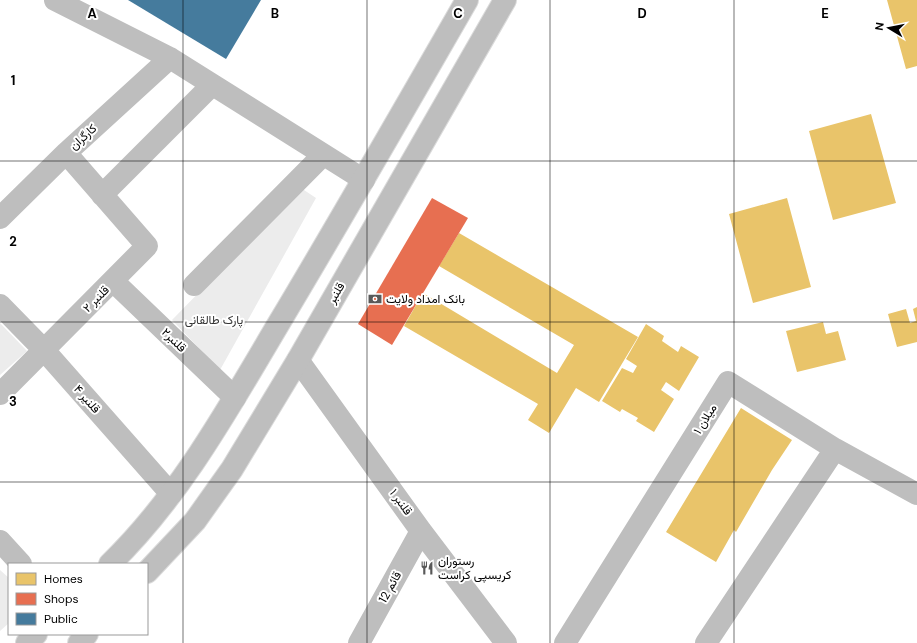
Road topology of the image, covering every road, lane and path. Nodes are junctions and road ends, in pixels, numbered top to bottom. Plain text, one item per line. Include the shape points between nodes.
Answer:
1 (55, 0) edge
2 (467, 0) edge
3 (505, 0) edge
4 (170, 58) junction
5 (212, 85) junction
6 (66, 153) junction
7 (323, 155) junction
8 (364, 180) junction
9 (102, 195) junction
10 (0, 218) edge
11 (113, 281) junction
12 (194, 285) dead end
13 (0, 305) edge
14 (44, 350) junction
15 (298, 360) junction
16 (0, 394) edge
17 (235, 398) junction
18 (835, 449) junction
19 (171, 494) junction
20 (917, 494) edge
21 (421, 531) junction
22 (0, 541) edge
23 (20, 563) edge
24 (111, 563) edge
25 (148, 571) edge
26 (35, 635) edge
27 (86, 635) edge
28 (27, 643) edge
29 (79, 643) edge
30 (359, 643) edge
31 (506, 643) edge
32 (565, 643) edge
33 (706, 643) edge

1 - 4 street
2 - 8 street
3 - 15 street, قلنبر
4 - 5 street
4 - 6 street, کارگران
5 - 7 street
5 - 9 street
6 - 9 street
6 - 10 street, کارگران
7 - 8 street
7 - 12 street
8 - 17 street
9 - 11 street, قلنبر ۲ via 147,246
11 - 14 street, قلنبر ۲
11 - 17 street, قلنبر۲
13 - 14 street, قلنیر ۴
14 - 16 street, قلنبر ۲
14 - 19 street, قلنیر ۴
15 - 21 street, قلنبر ۱
15 - 25 street, قلنبر via 195,521
17 - 19 street
18 - 20 street, میلان ۱
18 - 32 street, میلان ۱ via 728,382
18 - 33 street
19 - 24 street
21 - 30 street, قائم 12
21 - 31 street, قلنبر ۱
22 - 23 street
26 - 28 street
27 - 29 street

